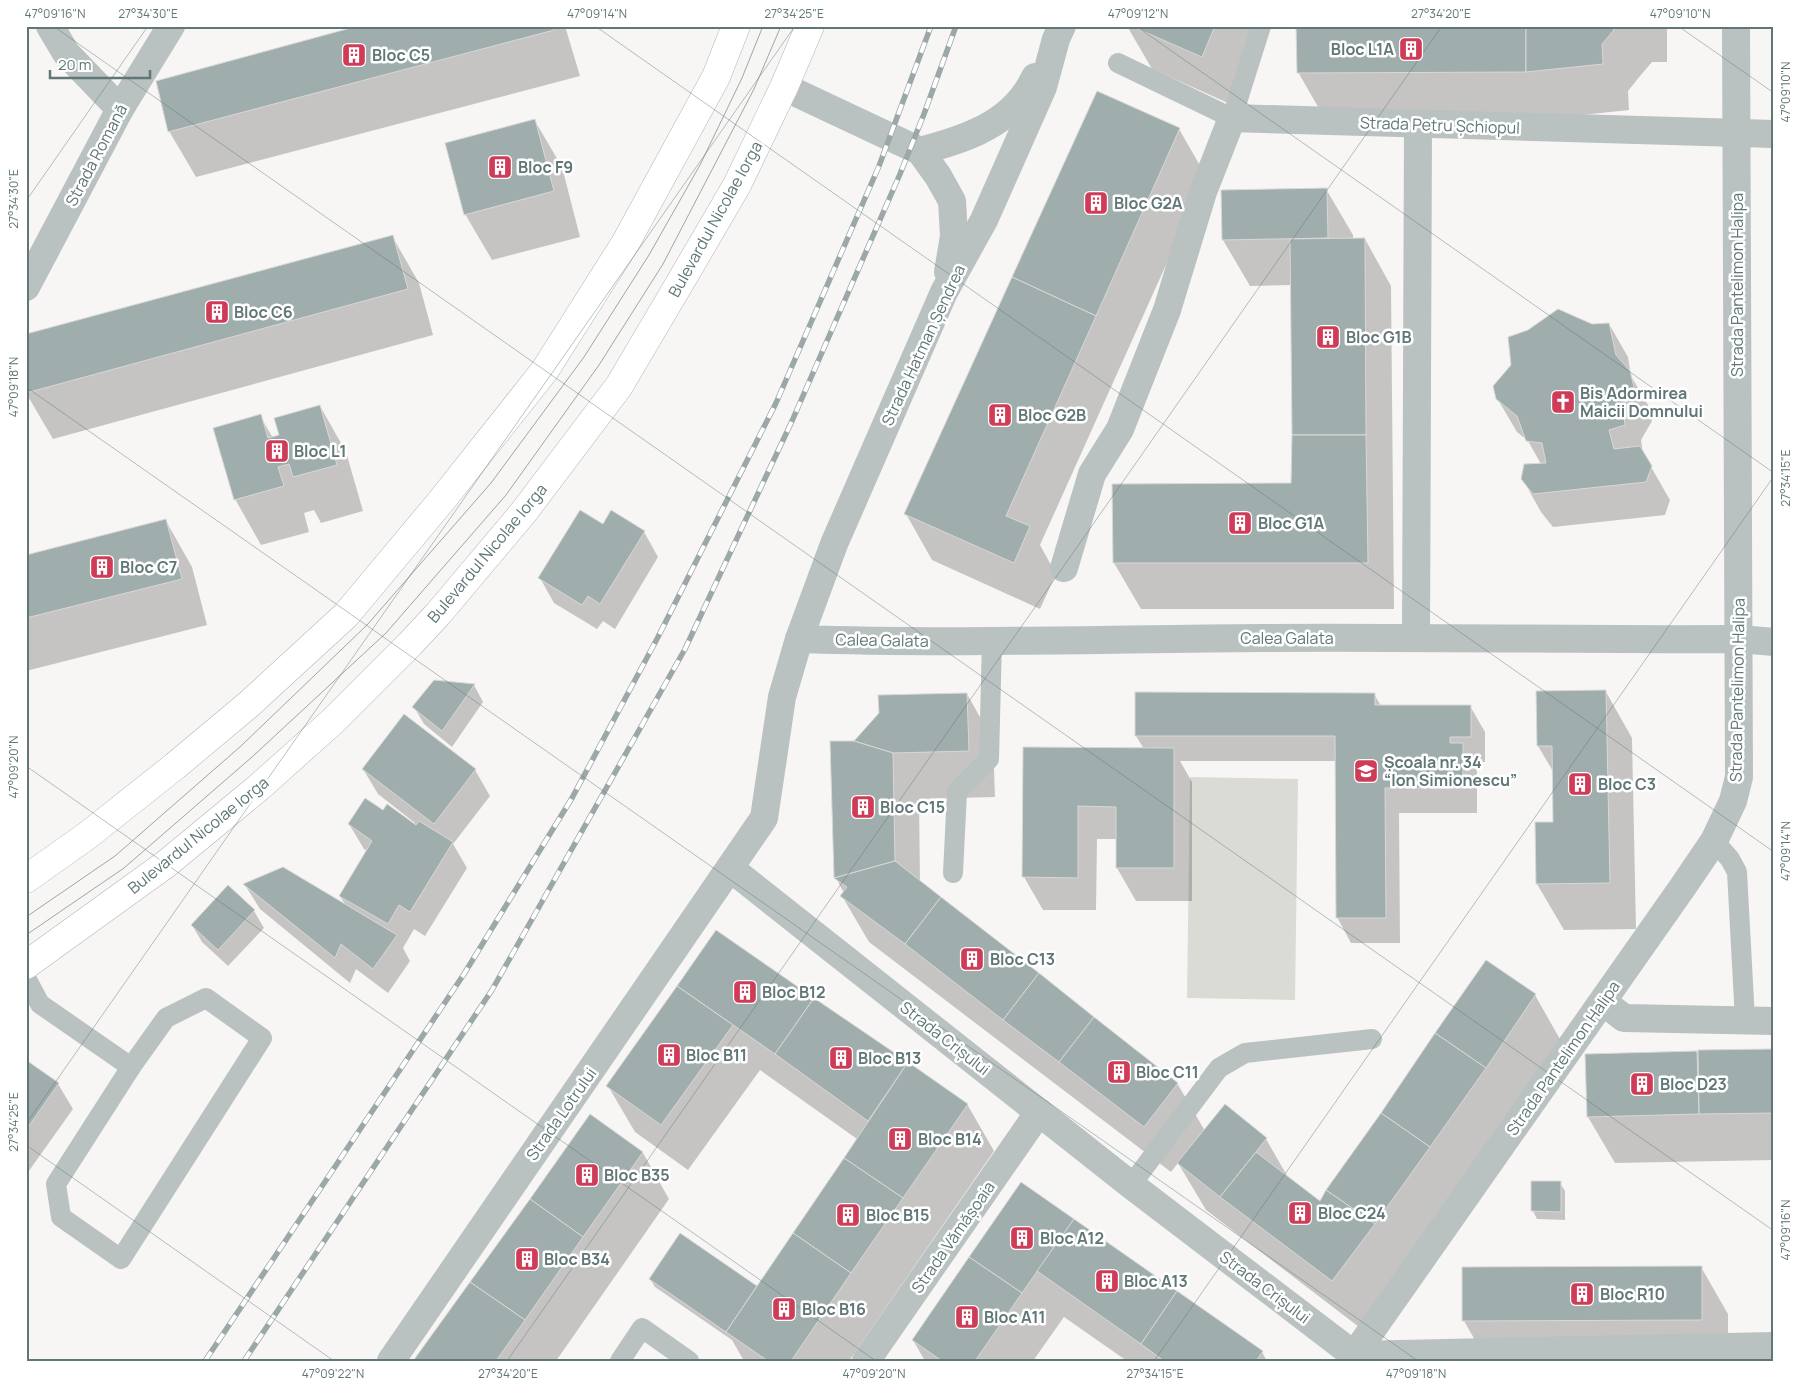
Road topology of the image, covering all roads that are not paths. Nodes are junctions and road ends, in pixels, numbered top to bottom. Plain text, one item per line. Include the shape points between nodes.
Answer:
1 (50, 26) edge
2 (171, 26) edge
3 (736, 26) edge
4 (810, 26) edge
5 (1261, 26) edge
6 (1736, 26) edge
7 (1059, 32) edge
8 (1118, 63) dead end
9 (784, 87) junction
10 (120, 109) junction
11 (1232, 118) junction
12 (1418, 125) junction
13 (1737, 133) junction
14 (1774, 134) edge
15 (920, 151) junction
16 (26, 287) edge
17 (944, 292) junction
18 (1064, 568) dead end
19 (1416, 637) junction
20 (800, 638) junction
21 (1739, 639) junction
22 (992, 640) junction
23 (1774, 642) edge
24 (1714, 841) junction
25 (730, 868) junction
26 (953, 873) dead end
27 (26, 879) edge
28 (26, 965) edge
29 (26, 978) edge
30 (1603, 1002) junction
31 (1745, 1020) junction
32 (1774, 1021) edge
33 (1372, 1039) dead end
34 (131, 1067) junction
35 (1040, 1112) junction
36 (1131, 1185) junction
37 (1774, 1346) edge
38 (1719, 1354) edge
39 (1352, 1358) edge
40 (869, 1360) edge
41 (391, 1361) edge
42 (620, 1361) edge
43 (689, 1361) edge

1 - 10 street via 66,53
2 - 10 street, Strada Romană
3 - 27 main road via 716,77 626,242 545,370 442,500 346,614 248,705 88,835
4 - 9 main road, Bulevardul Nicolae Iorga
5 - 11 lane
6 - 13 street, Strada Pantelimon Halipa
7 - 15 street via 1025,95 1002,119 948,144
7 - 17 street, Strada Hatman Șendrea via 1044,86 984,220
8 - 11 lane, Strada Petru Șchiopul
9 - 15 street
9 - 28 main road, Bulevardul Nicolae Iorga via 737,185 618,386 523,513 438,614 333,721 258,788 166,864
10 - 16 street, Strada Romană
11 - 12 street, Strada Petru Șchiopul
11 - 18 street via 1203,192 1167,310 1120,429 1092,474
12 - 13 street, Strada Petru Șchiopul
12 - 19 street
13 - 14 street, Strada Petru Șchiopul
13 - 21 street, Strada Pantelimon Halipa
15 - 17 street via 952,201 954,236
17 - 20 street, Strada Hatman Șendrea via 834,544
19 - 21 street, Calea Galata
19 - 22 street, Calea Galata
20 - 22 street, Calea Galata via 896,642
20 - 25 street via 782,697 764,818
21 - 23 street, Calea Galata
21 - 24 street, Strada Pantelimon Halipa via 1739,777 1733,801
22 - 26 lane via 989,759 957,792
24 - 30 street, Strada Pantelimon Halipa
24 - 31 lane via 1737,872
25 - 35 street, Strada Crișului
25 - 41 street, Strada Lotrului
29 - 34 lane via 40,1004
30 - 31 street via 1624,1018
30 - 39 street, Strada Pantelimon Halipa
31 - 32 street
33 - 36 lane via 1245,1053 1219,1068
34 - 34 lane via 56,1184 61,1218 121,1259 262,1038 206,998 166,1018
35 - 36 street, Strada Crișului
35 - 40 street, Strada Vămășoaia
36 - 39 street, Strada Crișului
37 - 38 street
38 - 39 street
42 - 43 lane via 642,1328

